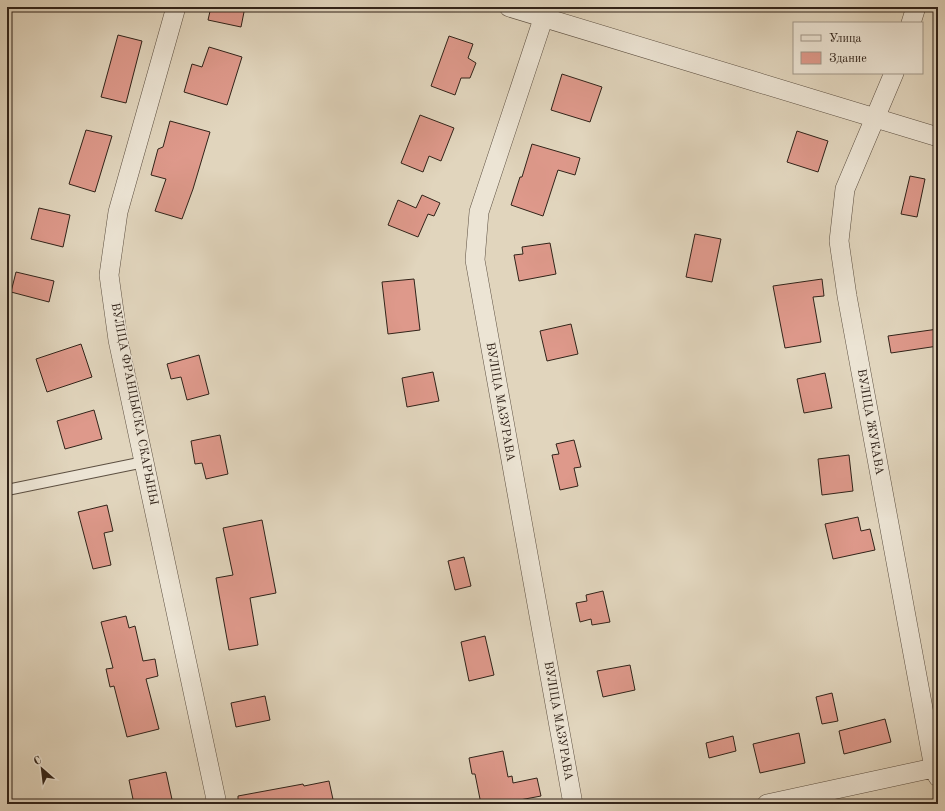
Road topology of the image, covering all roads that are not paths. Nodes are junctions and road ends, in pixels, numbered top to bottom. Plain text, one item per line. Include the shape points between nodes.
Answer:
1 (176, 7) edge
2 (509, 7) edge
3 (916, 7) edge
4 (546, 12) edge
5 (911, 22) edge
6 (894, 74) edge
7 (874, 119) junction
8 (938, 137) edge
9 (144, 462) junction
10 (7, 490) edge
11 (937, 771) edge
12 (217, 804) edge
13 (573, 804) edge
14 (767, 804) edge

1 - 9 street, ВУЛІЦА ФРАНЦЫСКА СКАРЫНЫ via 118,212 109,275 118,340
2 - 4 street
3 - 5 street
4 - 7 street
4 - 13 street, ВУЛІЦА МАЗУРАВА via 479,212 475,260
6 - 7 street, ВУЛІЦА ЖУКАВА
7 - 8 street
7 - 11 street, ВУЛІЦА ЖУКАВА via 845,189 839,241 847,296
9 - 10 lane
9 - 12 street, ВУЛІЦА ФРАНЦЫСКА СКАРЫНЫ
11 - 14 street

